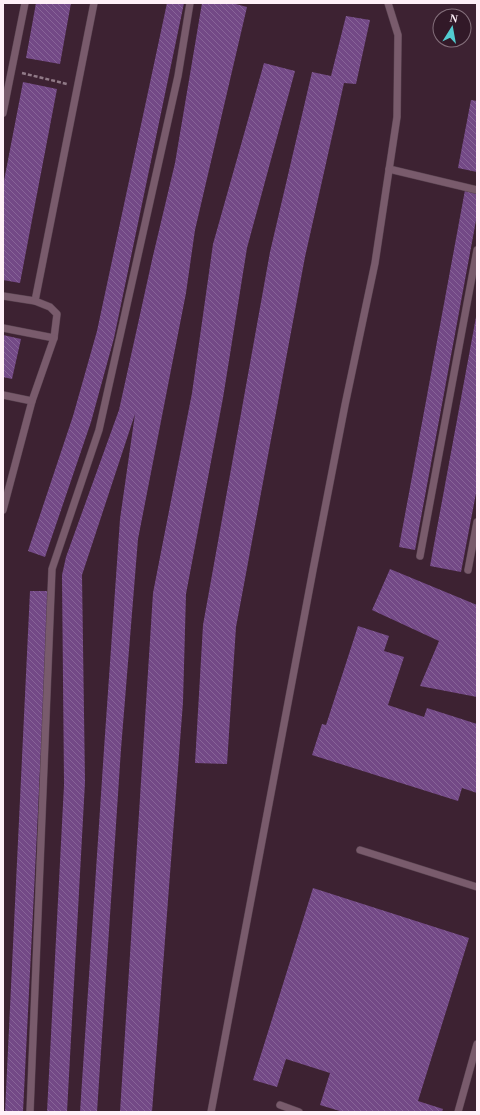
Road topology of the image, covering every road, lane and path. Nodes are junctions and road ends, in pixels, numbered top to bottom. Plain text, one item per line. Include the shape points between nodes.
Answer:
1 (25, 3) edge
2 (94, 3) edge
3 (190, 3) edge
4 (388, 3) edge
5 (11, 70) junction
6 (77, 86) junction
7 (3, 113) edge
8 (389, 169) junction
9 (477, 190) edge
10 (477, 250) edge
11 (3, 296) edge
12 (35, 301) junction
13 (3, 328) edge
14 (54, 338) junction
15 (3, 395) edge
16 (32, 401) junction
17 (3, 510) edge
18 (477, 522) edge
19 (420, 556) dead end
20 (468, 570) dead end
21 (360, 850) dead end
22 (477, 887) edge
23 (477, 1044) edge
24 (280, 1105) dead end
25 (30, 1112) edge
26 (211, 1112) edge
27 (299, 1112) edge
28 (458, 1112) edge

1 - 5 lane
2 - 6 lane
3 - 25 lane via 178,76 99,430 52,569
4 - 8 lane via 398,35 397,117
5 - 6 path
5 - 7 lane
6 - 12 lane
8 - 9 lane
8 - 26 lane via 375,263 317,547
10 - 19 lane
11 - 12 lane
12 - 14 lane via 50,307 57,314
13 - 14 lane
14 - 16 lane
15 - 16 lane
16 - 17 lane
18 - 20 lane
21 - 22 lane
23 - 28 lane
24 - 27 lane

